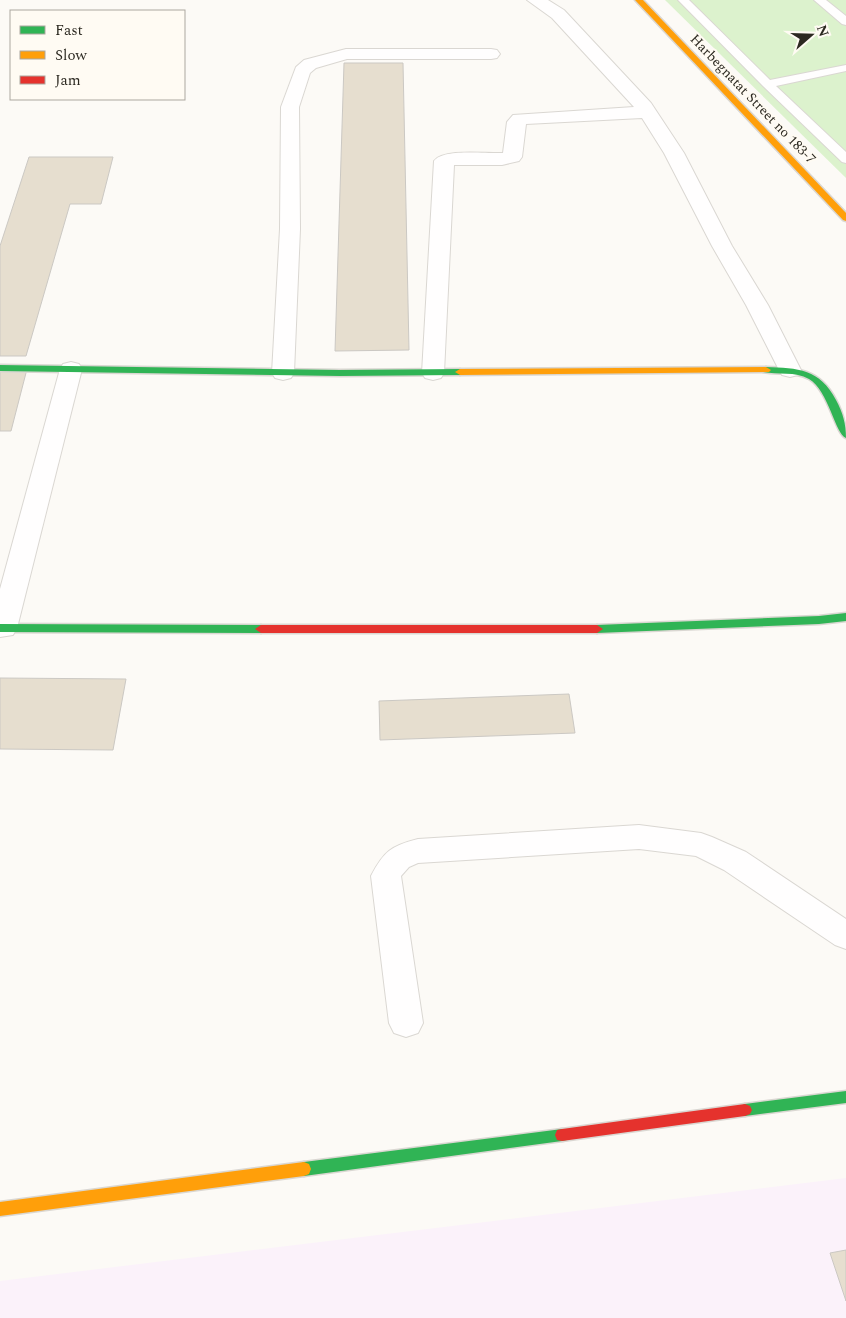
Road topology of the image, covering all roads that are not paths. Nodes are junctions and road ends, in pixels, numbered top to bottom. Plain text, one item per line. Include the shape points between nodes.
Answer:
1 (536, 0) edge
2 (639, 0) edge
3 (683, 0) edge
4 (819, 0) edge
5 (846, 22) edge
6 (491, 54) dead end
7 (846, 68) edge
8 (767, 84) junction
9 (647, 112) junction
10 (846, 159) edge
11 (846, 218) edge
12 (0, 368) edge
13 (71, 369) junction
14 (790, 370) junction
15 (283, 372) junction
16 (433, 373) junction
17 (846, 434) edge
18 (846, 617) edge
19 (1, 628) edge
20 (846, 936) edge
21 (406, 1023) dead end
22 (846, 1097) edge
23 (0, 1209) edge

1 - 9 street via 558,14
2 - 11 street, Harbegnatat Street no 183-7
3 - 8 lane
4 - 5 lane
6 - 15 street via 346,54 310,64 302,71 290,108 290,230
7 - 8 lane
8 - 10 lane
9 - 14 street via 674,153
9 - 16 street via 520,119 512,157 444,161
12 - 13 street
13 - 15 street
13 - 19 street
14 - 16 street
14 - 17 street via 818,380
15 - 16 street
18 - 19 street via 573,630
20 - 21 street via 735,861 702,845 640,837 418,851 401,855 392,862 386,876
22 - 23 street

